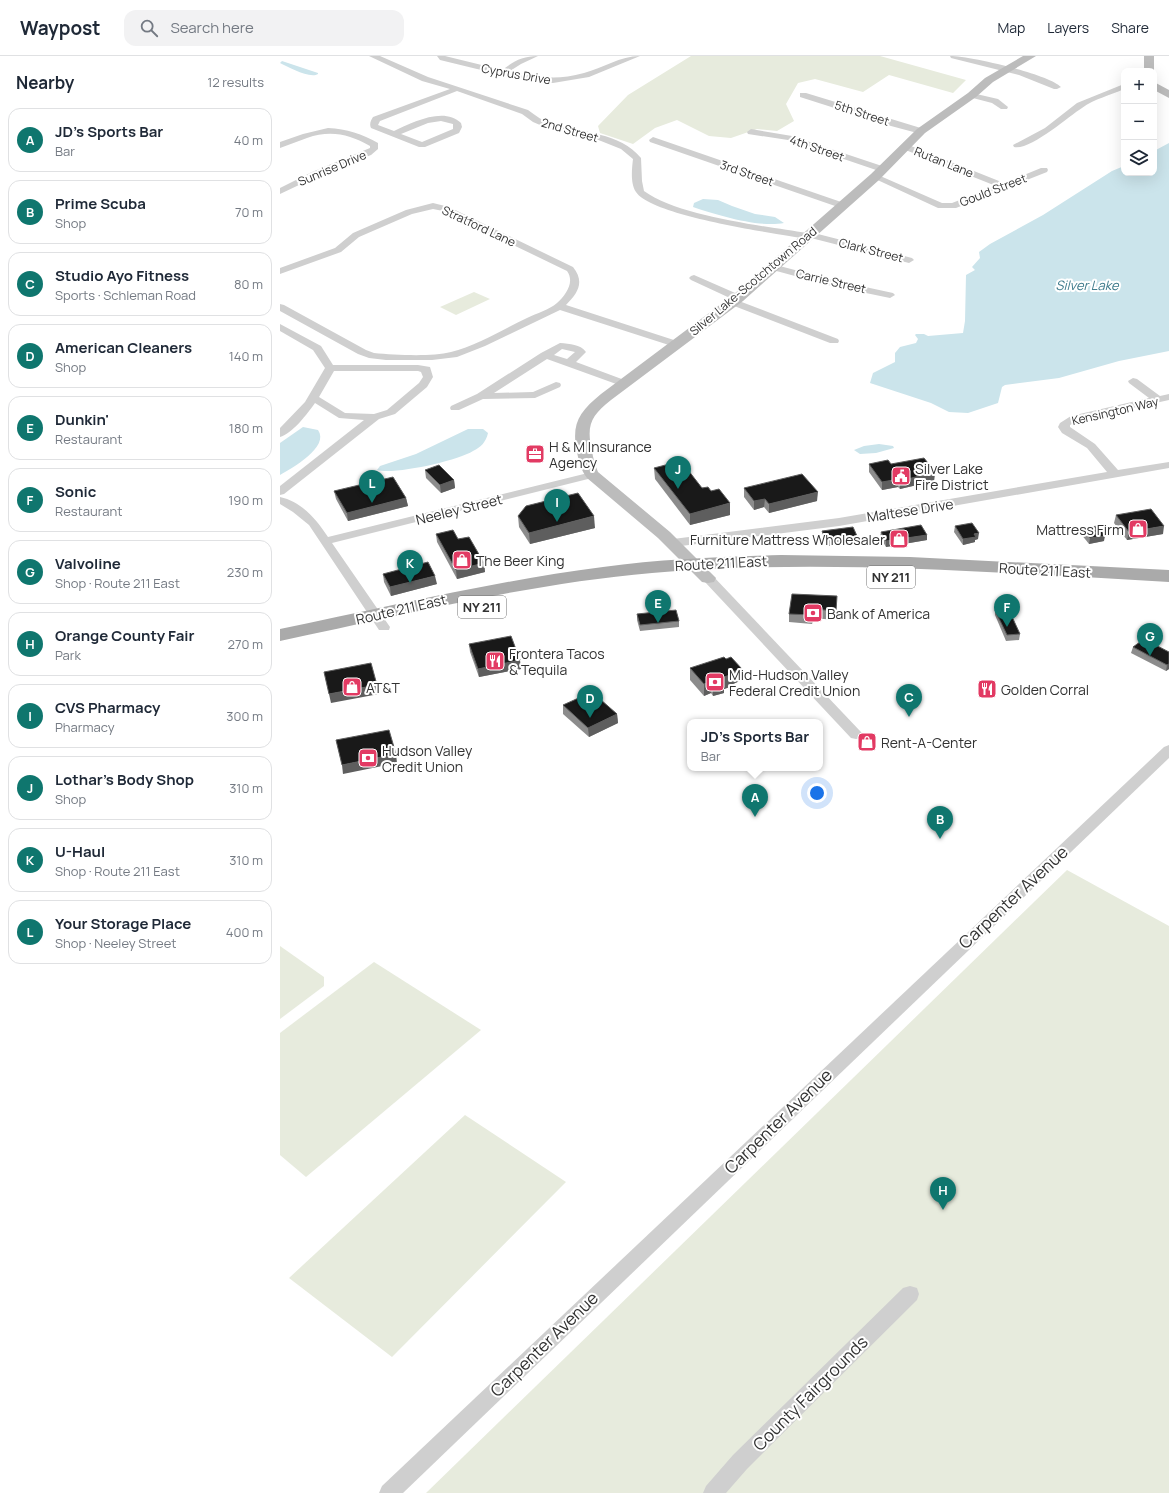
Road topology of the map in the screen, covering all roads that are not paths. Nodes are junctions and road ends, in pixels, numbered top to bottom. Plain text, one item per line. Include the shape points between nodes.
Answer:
1 (373, 56) edge
2 (441, 56) edge
3 (534, 56) edge
4 (636, 56) edge
5 (954, 56) edge
6 (1032, 56) edge
7 (1149, 56) edge
8 (1149, 68) edge
9 (1006, 69) junction
10 (504, 72) junction
11 (1057, 87) dead end
12 (1121, 87) edge
13 (1157, 87) edge
14 (456, 88) junction
15 (803, 95) dead end
16 (972, 95) junction
17 (1169, 95) edge
18 (1004, 107) dead end
19 (921, 131) junction
20 (752, 132) dead end
21 (394, 134) junction
22 (653, 140) dead end
23 (280, 145) edge
24 (1017, 145) dead end
25 (906, 147) junction
26 (1044, 170) dead end
27 (878, 173) junction
28 (1004, 186) junction
29 (280, 191) edge
30 (280, 195) edge
31 (280, 201) edge
32 (841, 205) junction
33 (809, 236) junction
34 (909, 260) dead end
35 (772, 267) junction
36 (280, 271) edge
37 (694, 278) dead end
38 (890, 295) dead end
39 (735, 300) junction
40 (559, 306) junction
41 (280, 308) edge
42 (280, 327) edge
43 (834, 341) dead end
44 (676, 344) junction
45 (545, 355) junction
46 (569, 363) junction
47 (330, 368) junction
48 (1133, 381) dead end
49 (623, 383) junction
50 (556, 385) dead end
51 (481, 396) junction
52 (314, 398) junction
53 (1165, 400) edge
54 (455, 408) dead end
55 (375, 417) junction
56 (281, 432) edge
57 (1169, 465) edge
58 (592, 475) junction
59 (1116, 475) junction
60 (280, 492) edge
61 (280, 500) edge
62 (326, 541) junction
63 (673, 543) junction
64 (694, 564) junction
65 (1169, 576) edge
66 (708, 578) junction
67 (1169, 591) edge
68 (380, 621) junction
69 (280, 635) edge
70 (280, 648) edge
71 (856, 735) dead end
72 (1169, 750) edge
73 (910, 1294) dead end
74 (389, 1493) edge
75 (712, 1493) edge

1 - 14 street, 2nd Street via 420,77
2 - 10 street, Cyprus Drive via 460,64
3 - 10 street via 518,62
4 - 10 street, Cyprus Drive via 586,75 559,81 539,80
5 - 9 street
6 - 9 street, Silver Lake-Scotchtown Road
7 - 8 street
9 - 11 street
9 - 16 street, Silver Lake-Scotchtown Road
12 - 24 street via 1080,105 1048,130
13 - 17 street
14 - 21 street via 374,121 374,126
14 - 33 street, 2nd Street via 525,112 550,126 588,133 624,147 637,158 639,192 646,197 698,215
15 - 19 street, 5th Street
16 - 18 street via 995,101
16 - 19 street, Silver Lake-Scotchtown Road
19 - 25 street, Silver Lake-Scotchtown Road
20 - 27 street, 4th Street via 789,138
21 - 21 street via 433,118 450,119 457,123 458,127 456,131 422,145
22 - 32 street, 3rd Street
23 - 29 street, Sunrise Drive via 315,132 333,129 368,140 375,145 368,153
25 - 27 street, Silver Lake-Scotchtown Road
25 - 28 street, Rutan Lane
26 - 28 street, Gould Street
27 - 28 street, Gould Street via 941,206 953,206
27 - 32 street, Silver Lake-Scotchtown Road
30 - 31 street
32 - 33 street, Silver Lake-Scotchtown Road
33 - 34 street, Clark Street
33 - 35 street, Silver Lake-Scotchtown Road
35 - 38 street, Carrie Street
35 - 39 street, Silver Lake-Scotchtown Road
36 - 40 street, Stratford Lane via 338,250 356,235 409,212 426,207 440,207 574,272 576,280 573,289
37 - 39 street
39 - 43 street
39 - 44 street, Silver Lake-Scotchtown Road
40 - 41 street, Stratford Lane via 453,355 404,358 373,356 362,352
40 - 44 street
42 - 47 street via 317,348
44 - 49 street, Silver Lake-Scotchtown Road
45 - 46 street
45 - 46 street via 560,346 578,349 581,352
45 - 51 street
46 - 49 street
47 - 52 street
47 - 55 street via 404,367 426,370 428,377 423,385 391,412
48 - 53 street
49 - 58 street, Silver Lake-Scotchtown Road via 594,407 583,422 582,442
50 - 51 street via 535,395
51 - 54 street
52 - 55 street via 343,416
52 - 56 street
53 - 59 street, Kensington Way via 1075,418 1065,423 1066,431 1091,446
55 - 60 street
57 - 59 street, Maltese Drive
58 - 62 street, Neeley Street
58 - 63 street
59 - 63 street, Maltese Drive via 846,520
61 - 62 street via 305,513
62 - 68 street
63 - 64 street
64 - 65 main road, Route 211 East / NY 211 via 849,561
64 - 66 street
64 - 68 main road, Route 211 East / NY 211 via 557,579 462,596
66 - 67 main road, Route 211 East / NY 211 via 781,575 857,576
66 - 68 main road, Route 211 East / NY 211 via 559,593
66 - 71 street
68 - 69 main road, Route 211 East / NY 211
68 - 70 main road, Route 211 East / NY 211
72 - 74 street, Carpenter Avenue
73 - 75 street, County Fairgrounds via 740,1462

